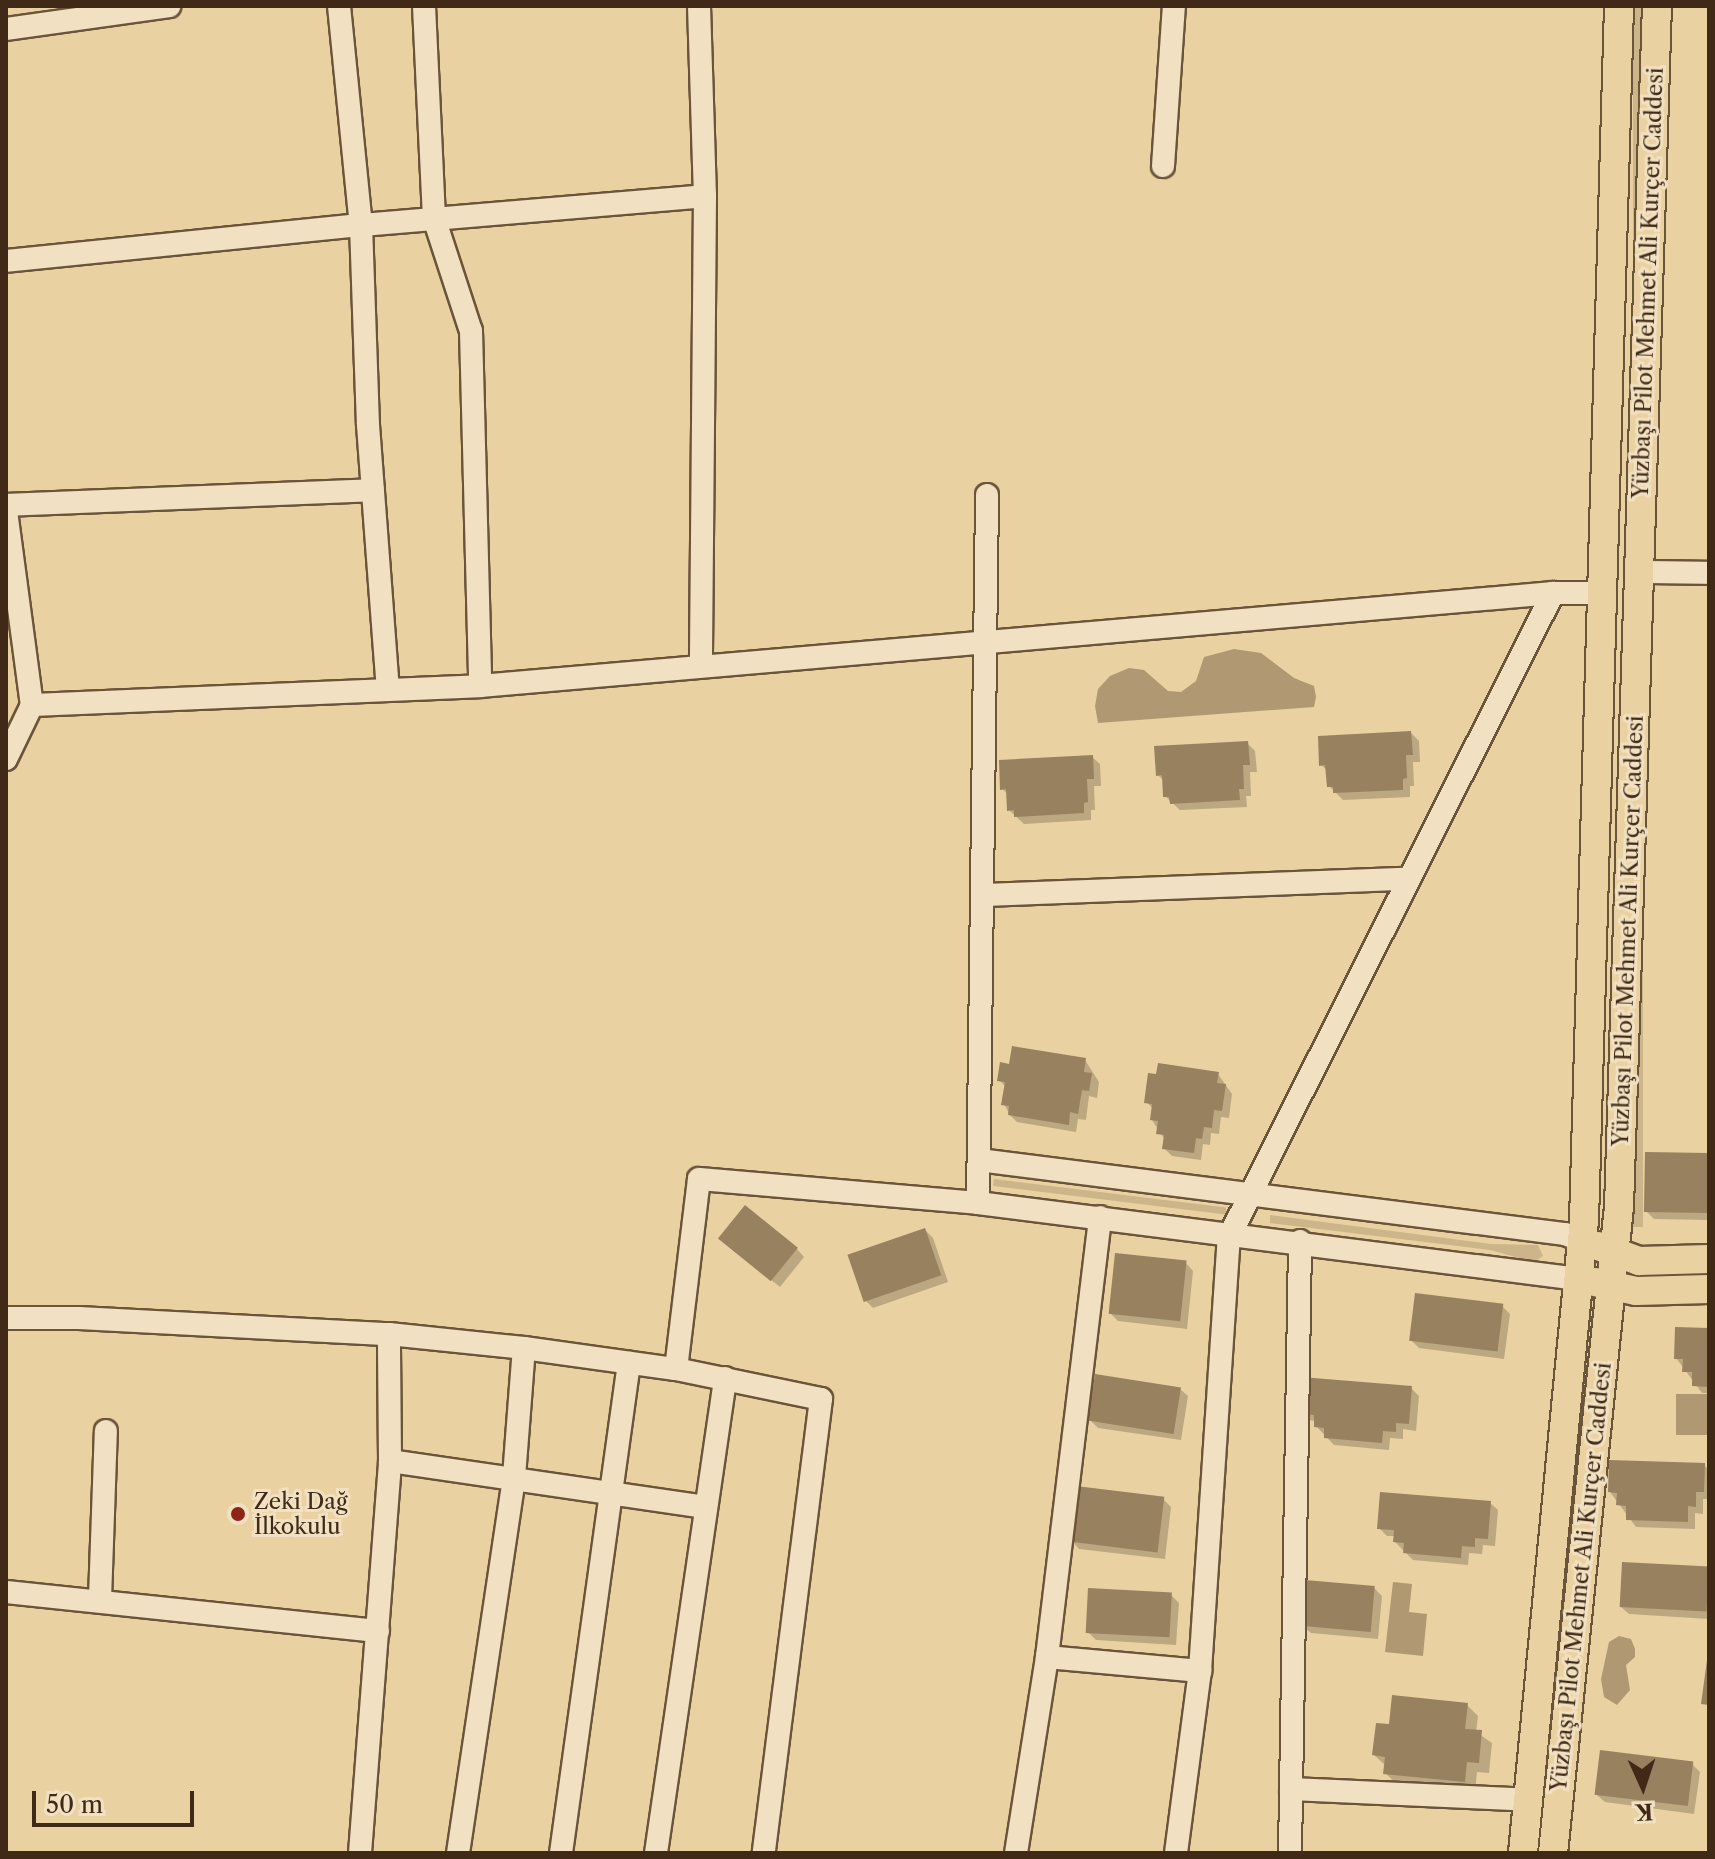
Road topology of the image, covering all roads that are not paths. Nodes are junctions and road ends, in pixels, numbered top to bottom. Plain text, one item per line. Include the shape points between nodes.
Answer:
1 (169, 6) edge
2 (339, 6) edge
3 (424, 6) edge
4 (699, 6) edge
5 (1174, 6) edge
6 (1619, 6) edge
7 (1657, 6) edge
8 (6, 29) edge
9 (1163, 166) dead end
10 (705, 196) junction
11 (434, 218) junction
12 (361, 225) junction
13 (6, 261) edge
14 (373, 490) junction
15 (987, 495) dead end
16 (6, 508) edge
17 (1640, 572) junction
18 (1709, 573) edge
19 (1553, 593) junction
20 (1604, 593) junction
21 (14, 640) edge
22 (985, 641) junction
23 (701, 666) junction
24 (480, 686) junction
25 (388, 689) junction
26 (32, 705) junction
27 (6, 759) edge
28 (1407, 879) junction
29 (983, 895) junction
30 (979, 1160) junction
31 (1250, 1196) junction
32 (978, 1203) junction
33 (1100, 1217) junction
34 (1231, 1232) junction
35 (1300, 1241) junction
36 (1582, 1241) junction
37 (1614, 1252) junction
38 (1709, 1259) edge
39 (1578, 1279) junction
40 (1611, 1285) junction
41 (1709, 1289) edge
42 (6, 1318) edge
43 (389, 1334) junction
44 (524, 1348) junction
45 (629, 1363) junction
46 (676, 1369) junction
47 (725, 1378) junction
48 (106, 1431) dead end
49 (390, 1461) junction
50 (514, 1477) junction
51 (612, 1494) junction
52 (705, 1507) junction
53 (6, 1592) edge
54 (100, 1599) junction
55 (378, 1631) junction
56 (1047, 1657) junction
57 (1200, 1671) junction
58 (1291, 1789) junction
59 (1529, 1800) junction
60 (360, 1853) edge
61 (458, 1853) edge
62 (561, 1853) edge
63 (656, 1853) edge
64 (764, 1853) edge
65 (1016, 1853) edge
66 (1176, 1853) edge
67 (1290, 1853) edge
68 (1523, 1853) edge
69 (1553, 1853) edge

1 - 8 street
2 - 12 street
3 - 11 street
4 - 10 street
5 - 9 street
6 - 20 main road, Yüzbaşı Pilot Mehmet Ali Kurçer Caddesi
7 - 17 main road, Yüzbaşı Pilot Mehmet Ali Kurçer Caddesi
10 - 11 street
10 - 23 street
11 - 12 street
11 - 24 street via 471,331
12 - 13 street
12 - 14 street
14 - 16 street
14 - 25 street
15 - 22 street
16 - 21 street
17 - 18 street
17 - 37 main road, Yüzbaşı Pilot Mehmet Ali Kurçer Caddesi
19 - 20 street
19 - 22 street
19 - 28 street
20 - 36 main road, Yüzbaşı Pilot Mehmet Ali Kurçer Caddesi
21 - 26 street
22 - 23 street
22 - 29 street
23 - 24 street
24 - 25 street
25 - 26 street
26 - 27 street
28 - 29 street
28 - 31 street
29 - 30 street
30 - 31 street
30 - 32 street
31 - 34 street
31 - 36 street via 1565,1234
32 - 33 street
32 - 46 street via 699,1179
33 - 34 street
33 - 56 street
34 - 35 street
34 - 57 street
35 - 39 street
35 - 58 street
36 - 37 main road
36 - 39 main road, Yüzbaşı Pilot Mehmet Ali Kurçer Caddesi
37 - 38 main road via 1639,1261
37 - 40 main road, Yüzbaşı Pilot Mehmet Ali Kurçer Caddesi
39 - 40 main road
39 - 59 main road, Yüzbaşı Pilot Mehmet Ali Kurçer Caddesi
40 - 41 main road via 1636,1291
40 - 69 main road, Yüzbaşı Pilot Mehmet Ali Kurçer Caddesi
42 - 43 street
43 - 44 street
43 - 49 street
44 - 45 street
44 - 50 street
45 - 46 street
45 - 51 street
46 - 47 street
47 - 52 street
47 - 64 street via 821,1399
48 - 54 street
49 - 50 street
49 - 55 street
50 - 51 street
50 - 61 street
51 - 52 street
51 - 62 street
52 - 63 street
53 - 54 street
54 - 55 street
55 - 60 street
56 - 57 street
56 - 65 street
57 - 66 street
58 - 59 street
58 - 67 street
59 - 68 main road, Yüzbaşı Pilot Mehmet Ali Kurçer Caddesi

